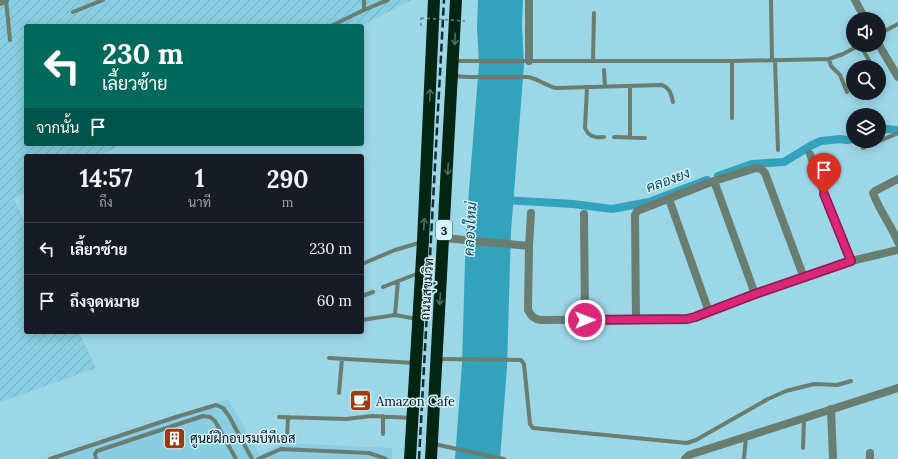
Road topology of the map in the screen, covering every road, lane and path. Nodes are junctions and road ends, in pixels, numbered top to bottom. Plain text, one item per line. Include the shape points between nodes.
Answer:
1 (6, 0) edge
2 (103, 0) edge
3 (364, 0) edge
4 (388, 0) edge
5 (434, 0) edge
6 (456, 0) edge
7 (528, 0) edge
8 (771, 0) edge
9 (855, 0) edge
10 (0, 2) edge
11 (364, 10) junction
12 (73, 12) dead end
13 (861, 12) edge
14 (594, 13) dead end
15 (466, 21) dead end
16 (335, 24) edge
17 (897, 25) edge
18 (421, 26) dead end
19 (886, 30) edge
20 (10, 40) dead end
21 (847, 52) edge
22 (883, 52) edge
23 (829, 59) junction
24 (774, 60) junction
25 (454, 61) junction
26 (527, 61) junction
27 (593, 61) junction
28 (732, 61) junction
29 (604, 70) dead end
30 (453, 76) junction
31 (898, 77) edge
32 (630, 86) junction
33 (587, 87) junction
34 (605, 87) junction
35 (846, 90) edge
36 (673, 102) dead end
37 (732, 118) dead end
38 (898, 133) edge
39 (604, 137) dead end
40 (614, 137) dead end
41 (630, 137) junction
42 (645, 138) dead end
43 (886, 138) edge
44 (778, 150) dead end
45 (810, 154) dead end
46 (898, 180) edge
47 (714, 181) junction
48 (669, 198) junction
49 (531, 213) dead end
50 (584, 214) dead end
51 (444, 238) junction
52 (423, 241) junction
53 (528, 246) junction
54 (898, 247) edge
55 (851, 261) junction
56 (364, 263) edge
57 (421, 272) junction
58 (804, 278) junction
59 (398, 281) junction
60 (383, 287) dead end
61 (373, 292) dead end
62 (755, 294) junction
63 (364, 295) edge
64 (709, 312) junction
65 (395, 315) junction
66 (418, 319) junction
67 (636, 319) junction
68 (364, 320) edge
69 (585, 320) junction
70 (329, 358) dead end
71 (342, 359) junction
72 (436, 359) junction
73 (416, 363) junction
74 (851, 381) dead end
75 (898, 388) edge
76 (339, 393) dead end
77 (831, 410) junction
78 (383, 416) junction
79 (279, 417) dead end
80 (288, 417) junction
81 (412, 418) junction
82 (804, 418) junction
83 (383, 434) dead end
84 (746, 437) junction
85 (287, 442) dead end
86 (432, 444) junction
87 (803, 448) dead end
88 (50, 459) edge
89 (96, 459) edge
90 (236, 459) edge
91 (252, 459) edge
92 (258, 459) edge
93 (386, 459) edge
94 (410, 459) edge
95 (431, 459) edge
96 (503, 459) edge
97 (685, 459) edge
98 (744, 459) edge
99 (833, 459) edge

1 - 10 street
1 - 20 lane
2 - 12 lane
3 - 11 lane
4 - 11 lane
52 -> 5 highway, ถนนสุขุมวิท / 3
6 -> 25 highway, ถนนสุขุมวิท / 3
7 - 26 street
8 - 24 lane
9 - 13 street
11 - 16 lane
14 - 27 lane
15 - 18 path, bridge via 421,18
17 - 19 lane
21 - 23 lane
22 - 31 street
23 - 24 lane
23 - 35 lane
24 - 28 lane
24 - 44 lane
25 - 26 lane
25 - 30 highway, ถนนสุขุมวิท / 3
26 - 27 lane
27 - 28 lane
28 - 37 lane
29 - 34 lane
30 - 33 lane via 528,77 550,87
30 -> 51 highway, ถนนสุขุมวิท / 3
32 - 34 lane
32 - 36 lane via 662,85 670,90
32 - 41 lane
33 - 34 lane
33 - 39 lane via 585,128 591,136
38 - 43 lane
40 - 41 lane
41 - 42 lane
45 - 55 street
46 - 54 street via 873,193
47 - 48 street
47 - 58 street via 756,168 765,173
47 - 62 street
48 - 64 street
48 - 67 street via 640,209 635,215
49 - 53 street
50 - 69 street
51 - 53 street
51 -> 72 highway, ถนนสุขุมวิท / 3
52 - 56 lane
52 - 57 highway, ถนนสุขุมวิท / 3
53 - 69 street via 528,310 531,316 541,320
54 - 55 street
55 - 58 street
57 - 59 lane
57 - 66 highway, ถนนสุขุมวิท / 3
58 - 62 street
59 - 60 lane
59 - 65 lane
61 - 63 lane
62 - 64 street
64 - 67 street via 687,319
65 - 66 lane
65 - 68 lane
66 - 73 highway, ถนนสุขุมวิท / 3
67 - 69 street
70 - 71 lane
71 - 73 lane
71 - 76 lane
72 - 74 lane via 521,360 524,364 530,424 533,428 687,443 786,391 809,385 837,385
72 - 86 highway, ถนนสุขุมวิท / 3
73 - 81 highway, ถนนสุขุมวิท / 3
75 - 77 street
77 - 82 street
77 - 99 street
78 - 80 lane via 346,419
78 - 81 lane
78 - 83 lane
79 - 80 lane
80 - 85 lane
81 - 94 highway, ถนนสุขุมวิท / 3
82 - 84 street
82 - 87 lane
84 - 97 street via 689,455
84 - 98 lane
86 - 95 highway, ถนนสุขุมวิท / 3
86 - 96 lane
88 - 91 lane via 216,406 223,408 229,416
89 - 90 lane via 97,451 203,416 215,420
92 - 93 lane via 281,449 370,453

